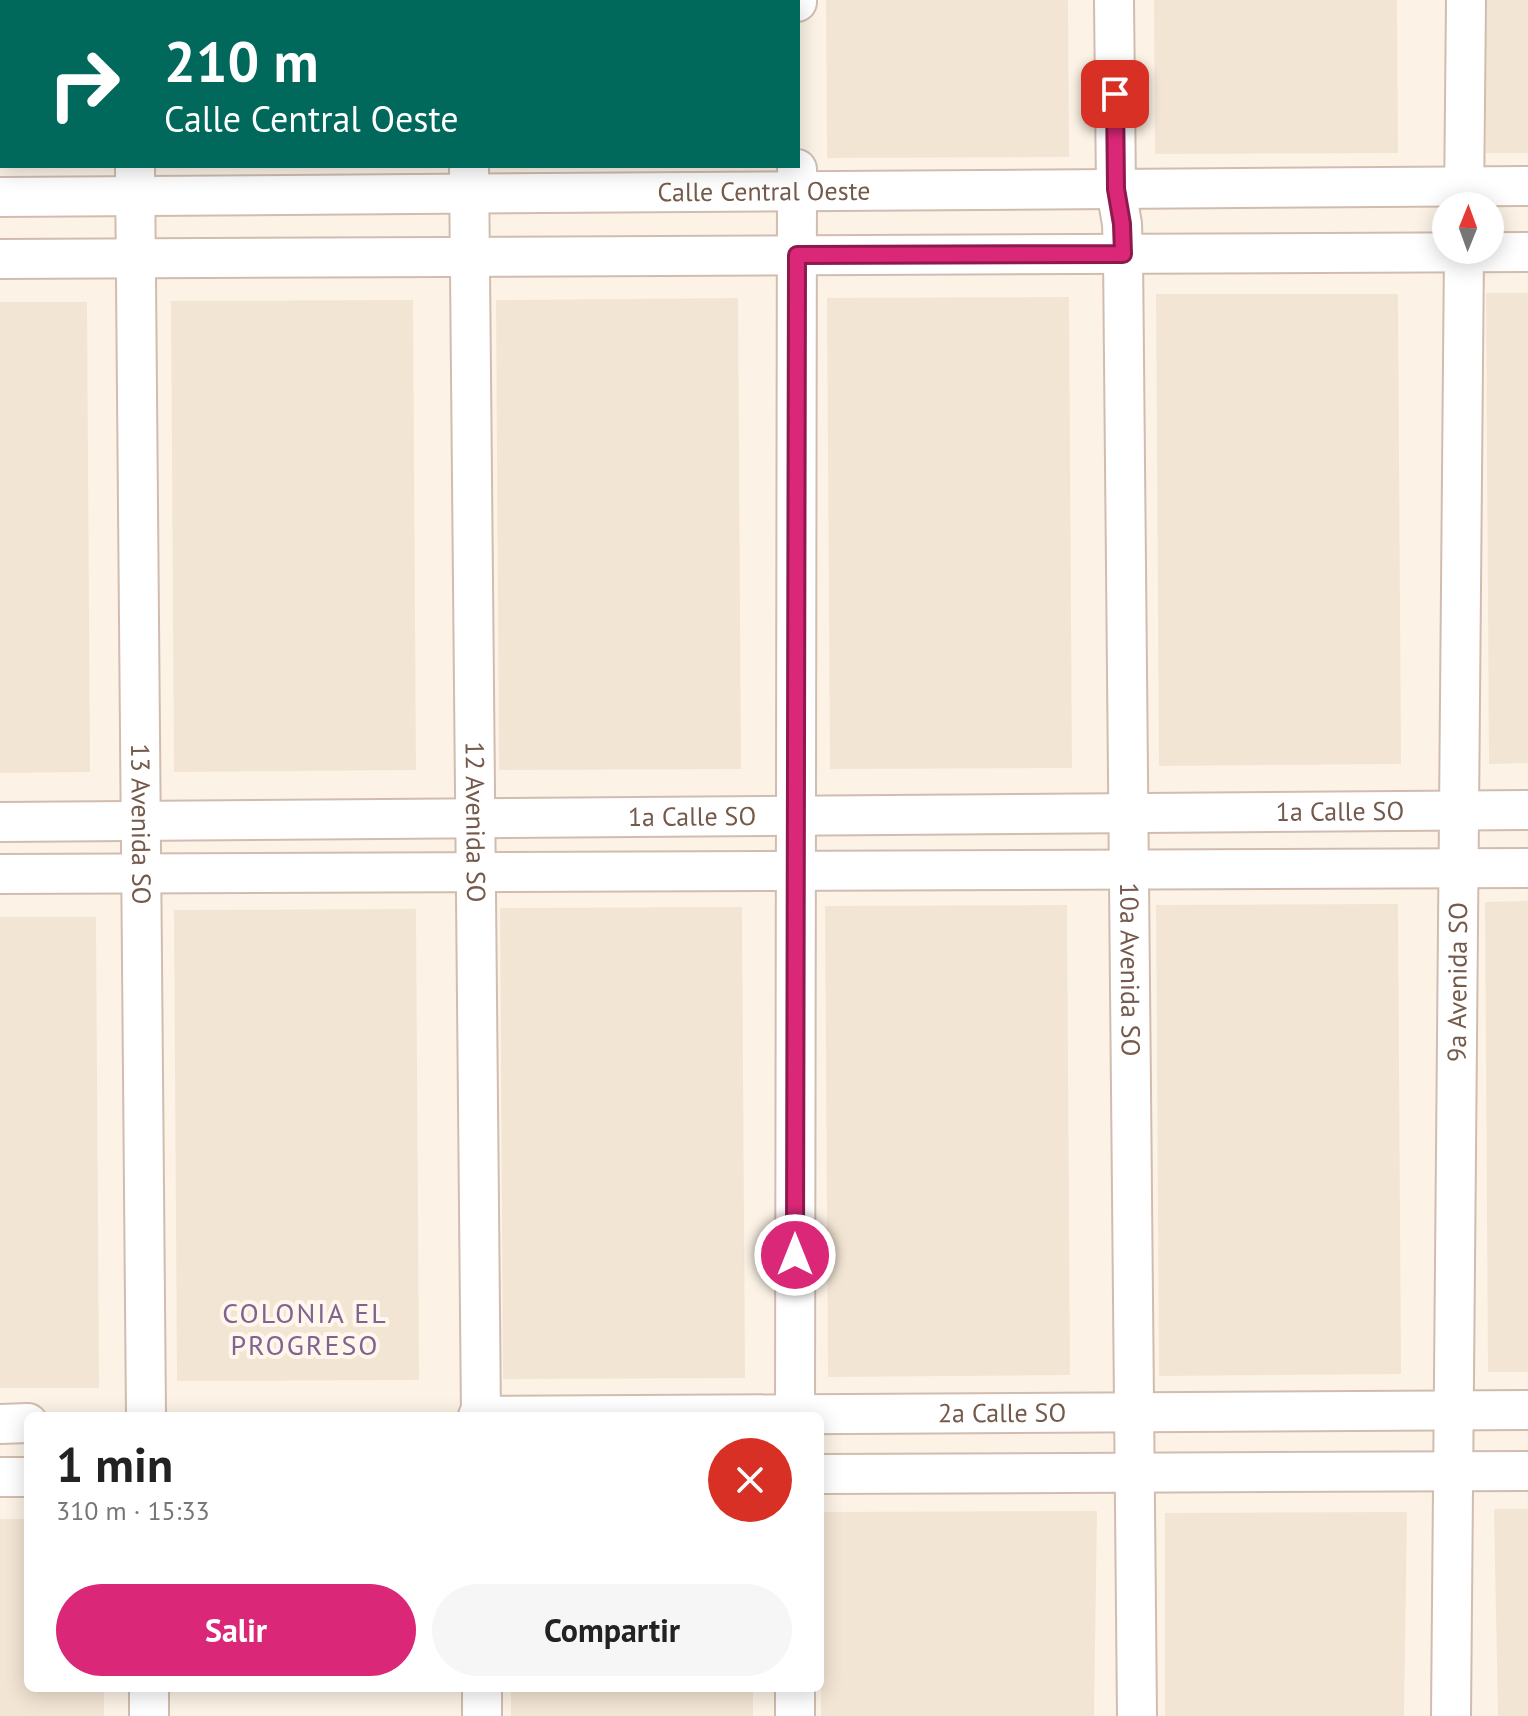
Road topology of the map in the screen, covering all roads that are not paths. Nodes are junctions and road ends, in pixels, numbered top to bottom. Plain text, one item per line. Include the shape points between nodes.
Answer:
1 (1114, 0) edge
2 (1466, 0) edge
3 (1528, 186) edge
4 (1465, 192) edge
5 (1490, 192) edge
6 (0, 197) edge
7 (1432, 198) edge
8 (797, 210) edge
9 (469, 211) edge
10 (135, 213) edge
11 (1120, 222) junction
12 (1432, 248) edge
13 (1504, 252) edge
14 (1528, 252) edge
15 (0, 259) edge
16 (1464, 264) edge
17 (1459, 810) junction
18 (1528, 810) edge
19 (1128, 813) junction
20 (796, 816) junction
21 (476, 818) junction
22 (141, 821) junction
23 (0, 822) edge
24 (1459, 868) junction
25 (1528, 868) edge
26 (1129, 870) junction
27 (795, 871) junction
28 (476, 873) junction
29 (0, 874) edge
30 (141, 874) junction
31 (1454, 1410) junction
32 (1528, 1410) edge
33 (146, 1412) edge
34 (480, 1412) edge
35 (795, 1412) edge
36 (1134, 1412) junction
37 (824, 1415) edge
38 (24, 1423) edge
39 (0, 1424) edge
40 (1453, 1471) junction
41 (1528, 1471) edge
42 (1134, 1473) junction
43 (824, 1474) edge
44 (0, 1477) edge
45 (24, 1477) edge
46 (149, 1692) edge
47 (482, 1692) edge
48 (795, 1692) edge
49 (149, 1716) edge
50 (482, 1716) edge
51 (795, 1716) edge
52 (1137, 1716) edge
53 (1451, 1716) edge

1 - 11 street, 10a Avenida SO
2 - 4 street
3 - 5 street, Calle Central Oeste
6 - 10 street, Calle Central Oeste
7 - 11 street, Calle Central Oeste
8 - 9 street, Calle Central Oeste
8 - 9 street, Calle Central Oeste
8 - 11 street, Calle Central Oeste
8 - 11 street, Calle Central Oeste
8 - 20 street
9 - 10 street, Calle Central Oeste
9 - 10 street, Calle Central Oeste
9 - 21 street, 12 Avenida SO
10 - 15 street, Calle Central Oeste
10 - 22 street, 13 Avenida SO
11 - 12 street, Calle Central Oeste
11 - 19 street, 10a Avenida SO
13 - 14 street, Calle Central Oeste
16 - 17 street, 9a Avenida SO
17 - 18 street, 1a Calle SO
17 - 19 street, 1a Calle SO
17 - 24 street, 9a Avenida SO
19 - 20 street, 1a Calle SO
19 - 26 street, 10a Avenida SO
20 - 21 street, 1a Calle SO
20 - 27 street
21 - 22 street, 1a Calle SO
21 - 28 street, 12 Avenida SO
22 - 23 street, 1a Calle SO
22 - 30 street, 13 Avenida SO
24 - 25 street
24 - 26 street
24 - 31 street, 9a Avenida SO
26 - 27 street
26 - 36 street, 10a Avenida SO
27 - 28 street
27 - 35 street
28 - 30 street
28 - 34 street, 12 Avenida SO
29 - 30 street
30 - 33 street, 13 Avenida SO
31 - 32 street, 2a Calle SO
31 - 36 street, 2a Calle SO
31 - 40 street, 9a Avenida SO
36 - 37 street, 2a Calle SO
36 - 42 street, 10a Avenida SO
38 - 39 street
40 - 41 street
40 - 42 street
40 - 53 street, 9a Avenida SO
42 - 43 street
42 - 52 street, 10a Avenida SO
44 - 45 street
46 - 49 street
47 - 50 street
48 - 51 street

